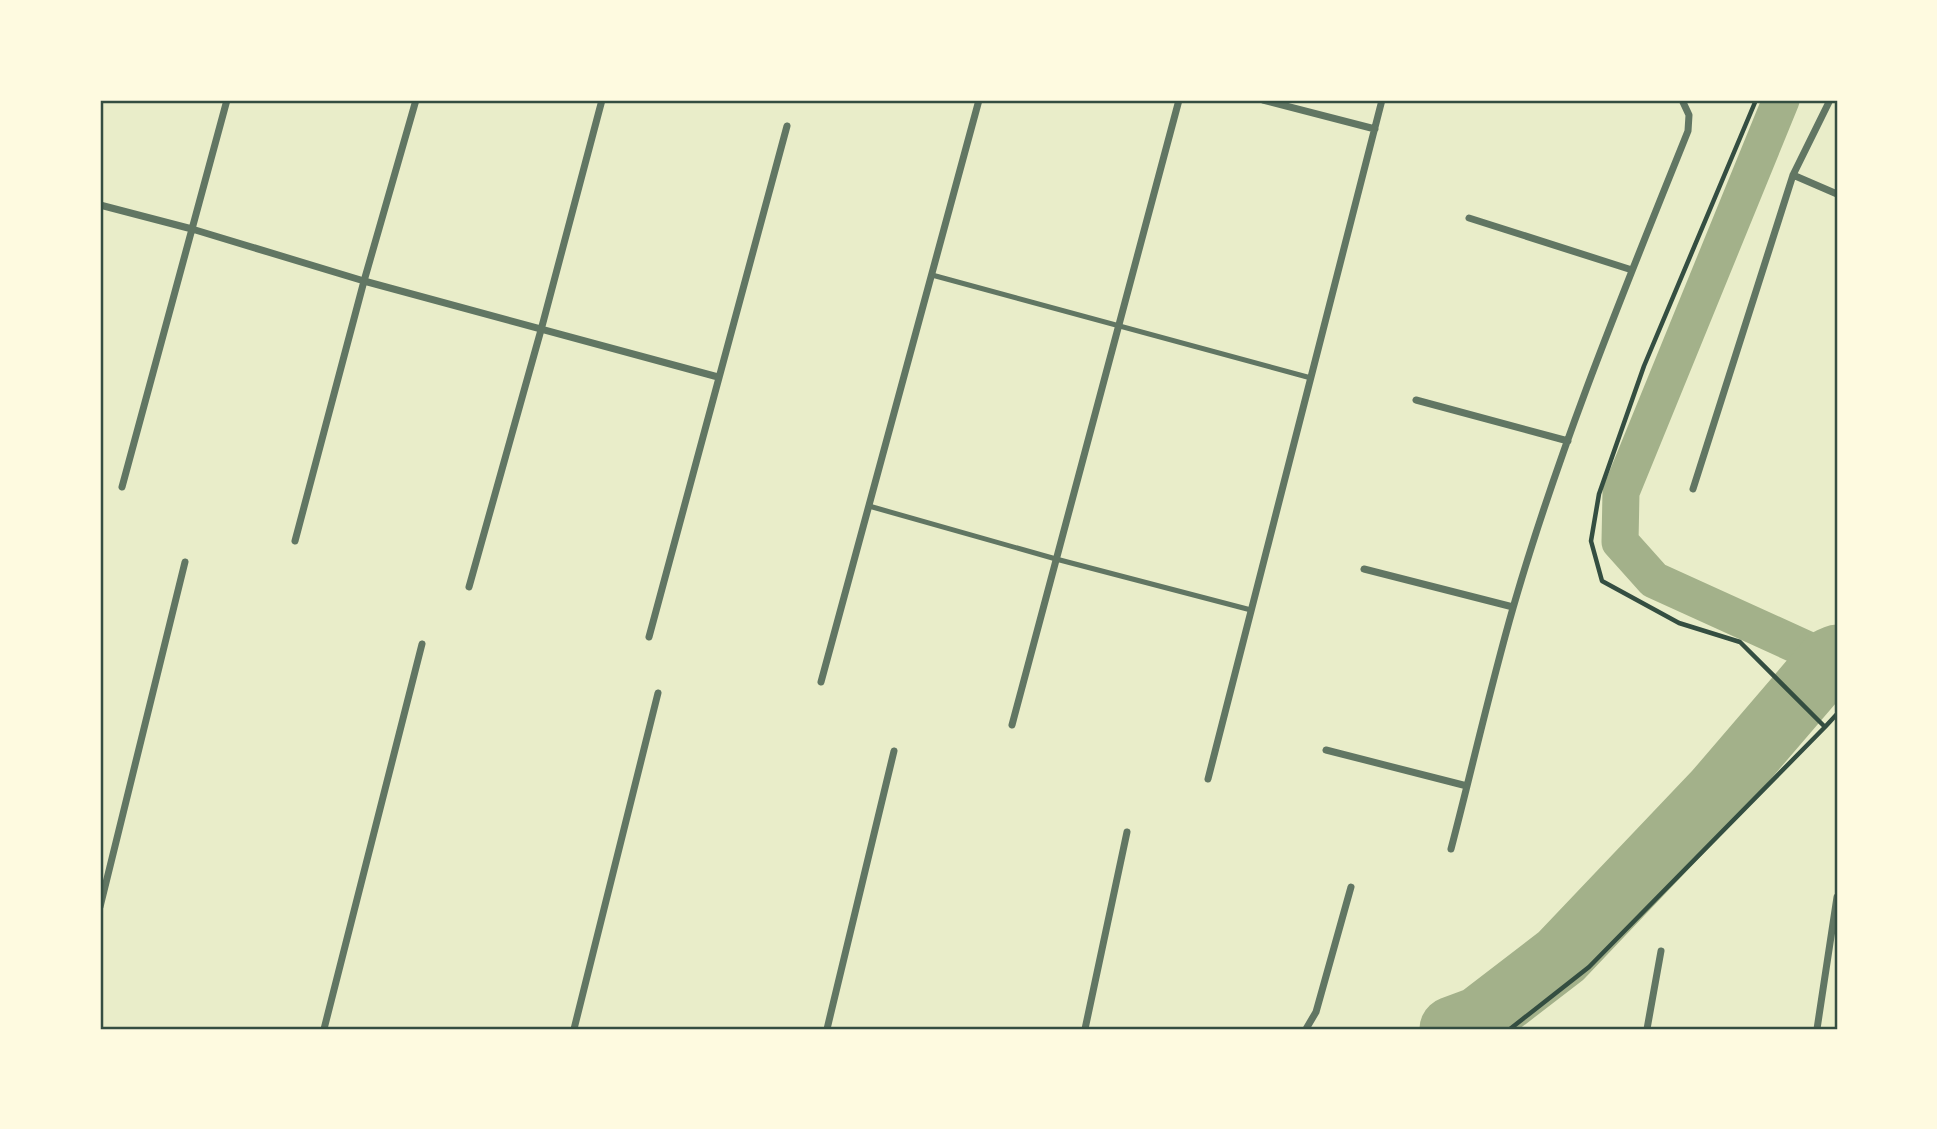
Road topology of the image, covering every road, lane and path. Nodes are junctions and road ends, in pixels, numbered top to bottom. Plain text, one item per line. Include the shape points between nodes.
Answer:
1 (227, 100) edge
2 (416, 100) edge
3 (602, 100) edge
4 (979, 100) edge
5 (1179, 100) edge
6 (1262, 100) edge
7 (1382, 100) edge
8 (1682, 100) edge
9 (1830, 100) edge
10 (787, 126) dead end
11 (1375, 129) junction
12 (1793, 175) junction
13 (1837, 194) edge
14 (100, 205) edge
15 (1469, 218) dead end
16 (192, 229) junction
17 (1632, 270) junction
18 (932, 275) junction
19 (364, 281) junction
20 (1119, 325) junction
21 (541, 330) junction
22 (718, 377) junction
23 (1311, 378) junction
24 (1416, 400) dead end
25 (1568, 441) junction
26 (122, 486) dead end
27 (1693, 489) dead end
28 (869, 506) junction
29 (295, 541) dead end
30 (1056, 559) junction
31 (185, 562) dead end
32 (1364, 569) dead end
33 (469, 587) dead end
34 (1513, 607) junction
35 (1251, 610) junction
36 (649, 637) dead end
37 (422, 645) dead end
38 (821, 682) dead end
39 (657, 693) dead end
40 (1012, 725) dead end
41 (1825, 727) dead end
42 (1326, 750) dead end
43 (894, 751) dead end
44 (1208, 779) dead end
45 (1467, 786) junction
46 (1127, 832) dead end
47 (1451, 849) dead end
48 (1351, 887) dead end
49 (1837, 897) edge
50 (100, 907) edge
51 (1661, 951) dead end
52 (324, 1029) edge
53 (573, 1029) edge
54 (827, 1029) edge
55 (1085, 1029) edge
56 (1306, 1029) edge
57 (1510, 1029) edge
58 (1647, 1029) edge
59 (1817, 1029) edge

1 - 16 street
2 - 19 street
3 - 21 street
4 - 18 street
5 - 20 street
6 - 11 street
7 - 11 street
8 - 17 street via 1689,116 1688,131
9 - 12 street
10 - 22 street
11 - 23 street
12 - 13 street
12 - 27 street
14 - 16 street
15 - 17 street
16 - 19 street
16 - 26 street
17 - 25 street
18 - 20 lane
18 - 28 street
19 - 21 street
19 - 29 street
20 - 23 lane
20 - 30 street
21 - 22 street
21 - 33 street
22 - 36 street
23 - 35 street
24 - 25 street
25 - 34 street
28 - 30 lane
28 - 38 street
30 - 35 lane
30 - 40 street
31 - 50 street
32 - 34 street
34 - 45 street
35 - 44 street
37 - 52 street
39 - 53 street
41 - 57 path via 1589,967
42 - 45 street
43 - 54 street
45 - 47 street
46 - 55 street
48 - 56 street via 1316,1012
49 - 59 street
51 - 58 street

